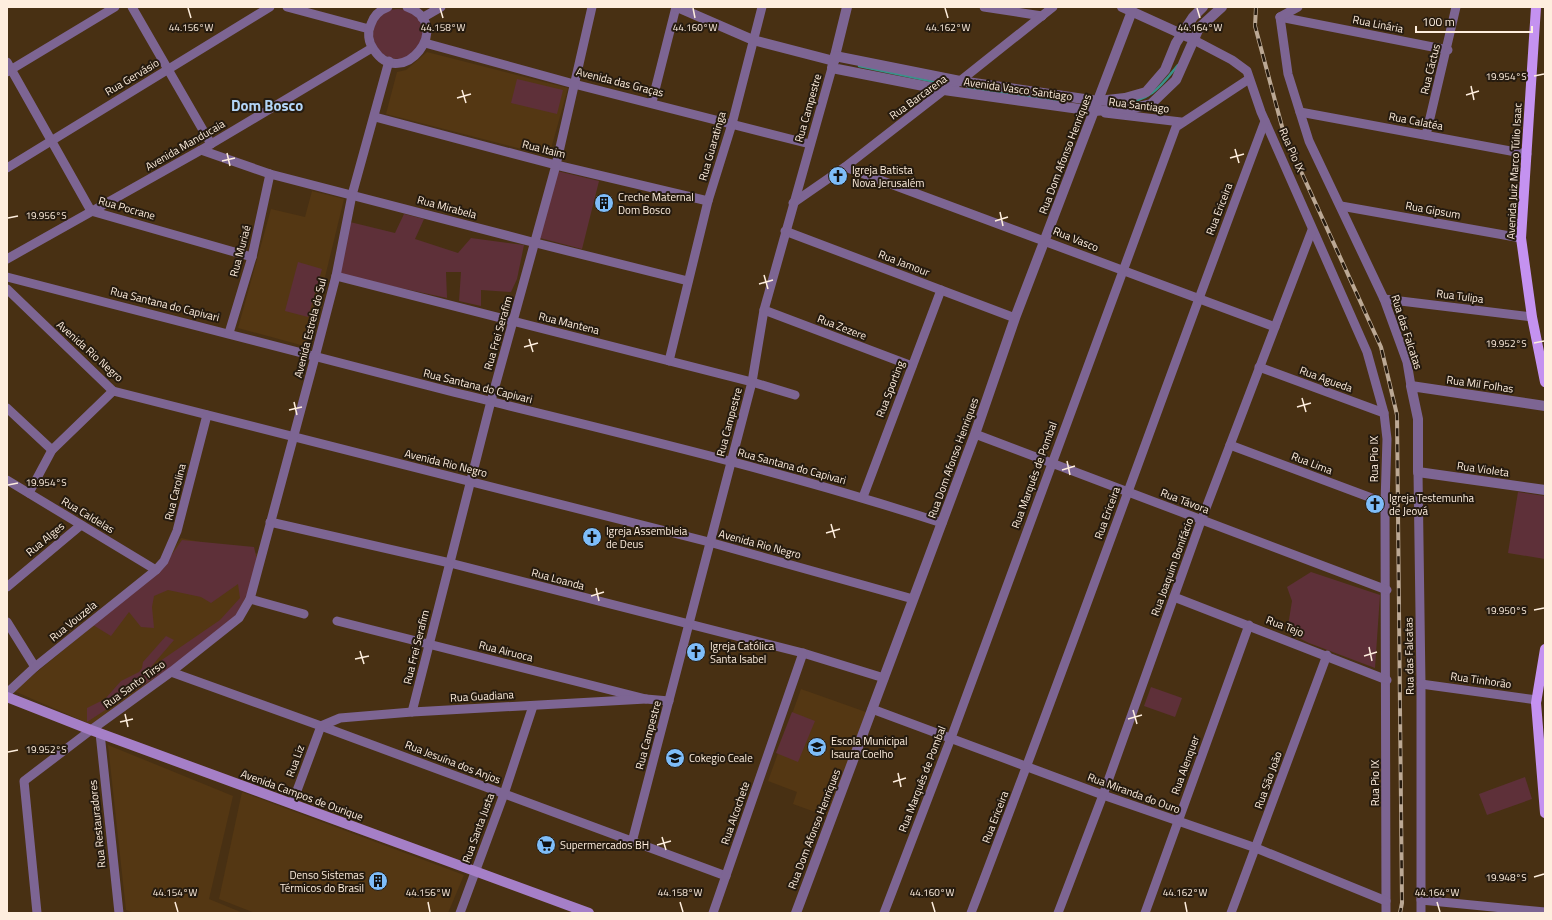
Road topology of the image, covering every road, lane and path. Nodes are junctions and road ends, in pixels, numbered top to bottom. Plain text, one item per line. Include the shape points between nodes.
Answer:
1 (115, 7) edge
2 (132, 7) edge
3 (270, 7) edge
4 (287, 7) edge
5 (407, 7) edge
6 (441, 7) edge
7 (592, 7) edge
8 (677, 7) edge
9 (762, 7) edge
10 (984, 7) edge
11 (1053, 7) edge
12 (1203, 7) edge
13 (1222, 7) edge
14 (1298, 7) edge
15 (1456, 7) edge
16 (1536, 7) edge
17 (384, 8) edge
18 (844, 8) edge
19 (1131, 8) edge
20 (1042, 16) junction
21 (1280, 17) junction
22 (422, 18) junction
23 (369, 29) junction
24 (1182, 34) junction
25 (754, 40) junction
26 (1194, 40) junction
27 (425, 43) junction
28 (372, 48) junction
29 (1448, 50) junction
30 (390, 61) junction
31 (834, 62) junction
32 (8, 68) edge
33 (168, 70) junction
34 (1249, 79) junction
35 (960, 81) junction
36 (574, 84) junction
37 (944, 90) junction
38 (1098, 101) junction
39 (652, 102) junction
40 (1151, 104) junction
41 (1094, 111) junction
42 (1300, 112) junction
43 (375, 118) junction
44 (1155, 119) junction
45 (1265, 121) junction
46 (1181, 122) junction
47 (732, 124) junction
48 (1426, 135) junction
49 (52, 140) junction
50 (211, 144) junction
51 (810, 144) junction
52 (201, 150) junction
53 (1527, 154) junction
54 (556, 165) junction
55 (845, 167) junction
56 (7, 168) edge
57 (270, 174) junction
58 (352, 194) junction
59 (708, 201) junction
60 (793, 203) junction
61 (1341, 206) junction
62 (91, 211) junction
63 (1312, 230) junction
64 (785, 231) junction
65 (1521, 238) junction
66 (1046, 240) junction
67 (536, 244) junction
68 (252, 257) junction
69 (7, 259) edge
70 (1122, 271) junction
71 (336, 276) junction
72 (7, 277) edge
73 (688, 281) junction
74 (7, 289) edge
75 (941, 290) junction
76 (1198, 299) junction
77 (1384, 299) junction
78 (764, 310) junction
79 (1532, 317) junction
80 (1015, 318) junction
81 (513, 321) junction
82 (1275, 327) junction
83 (229, 333) junction
84 (315, 357) junction
85 (670, 361) junction
86 (912, 366) junction
87 (1259, 367) junction
88 (752, 382) junction
89 (1545, 382) edge
90 (1411, 386) junction
91 (113, 390) junction
92 (795, 395) dead end
93 (490, 401) junction
94 (1545, 406) edge
95 (7, 408) edge
96 (1384, 413) junction
97 (207, 414) junction
98 (975, 434) junction
99 (293, 437) junction
100 (1230, 445) junction
101 (52, 450) junction
102 (731, 462) junction
103 (1051, 464) junction
104 (1418, 472) junction
105 (7, 480) edge
106 (470, 481) junction
107 (1545, 490) edge
108 (1128, 492) junction
109 (29, 493) junction
110 (863, 497) junction
111 (1385, 503) junction
112 (1201, 521) junction
113 (270, 522) junction
114 (942, 523) junction
115 (81, 525) junction
116 (709, 542) junction
117 (450, 563) junction
118 (156, 570) junction
119 (7, 586) edge
120 (1387, 590) junction
121 (1174, 596) junction
122 (913, 598) junction
123 (250, 599) junction
124 (304, 614) dead end
125 (337, 620) dead end
126 (687, 625) junction
127 (1249, 625) junction
128 (8, 627) edge
129 (430, 644) junction
130 (1545, 649) edge
131 (803, 653) junction
132 (1327, 655) junction
133 (35, 667) junction
134 (171, 672) junction
135 (884, 678) junction
136 (1387, 680) junction
137 (1421, 684) junction
138 (7, 693) edge
139 (7, 697) edge
140 (646, 698) junction
141 (1537, 700) junction
142 (669, 701) junction
143 (533, 706) junction
144 (872, 709) junction
145 (412, 712) junction
146 (321, 726) junction
147 (95, 731) junction
148 (951, 738) junction
149 (1027, 766) junction
150 (504, 794) junction
151 (1103, 795) junction
152 (292, 804) junction
153 (1545, 813) edge
154 (1177, 822) junction
155 (632, 842) junction
156 (1256, 848) junction
157 (475, 871) junction
158 (726, 876) junction
159 (1421, 900) junction
160 (1386, 901) junction
161 (1545, 912) edge
162 (37, 913) edge
163 (118, 913) edge
164 (460, 913) edge
165 (590, 913) edge
166 (713, 913) edge
167 (796, 913) edge
168 (884, 913) edge
169 (971, 913) edge
170 (1058, 913) edge
171 (1144, 913) edge
172 (1231, 913) edge
173 (1386, 913) edge
174 (1421, 913) edge

1 - 32 street
2 - 33 street
3 - 33 street, Rua Gervásio
4 - 23 street
5 - 22 street
6 - 22 street
7 - 36 street, Rua Frei Serafim
8 - 25 street, Avenida Vasco Santiago
8 - 39 street
9 - 25 street, Rua Guaratinga
10 - 20 street
11 - 20 street, Rua Barcarena
12 - 24 street, Avenida Vasco Santiago
13 - 26 street via 1199,28
14 - 21 street
15 - 29 street, Rua Cáctus
16 - 53 main road, Avenida Juiz Marco Túlio Isaac
17 - 23 street via 372,20
18 - 31 street, Rua Campestre
19 - 24 street
19 - 38 street, Rua Dom Afonso Henriques
20 - 35 street, Rua Barcarena
21 - 29 street, Rua Linária
21 - 42 street, Rua das Falcatas via 1288,74
22 - 27 street via 426,30
23 - 28 street
24 - 26 street
24 - 38 street, Avenida Vasco Santiago via 1164,70 1146,92 1125,98
25 - 31 street, Avenida Vasco Santiago
25 - 47 street, Rua Guaratinga
26 - 34 street, Rua Pio IX via 1232,60 1247,71
26 - 40 street via 1176,80
27 - 30 street via 411,59 404,62
27 - 36 street, Avenida das Graças
28 - 30 street
28 - 50 street, Avenida Manducaia
29 - 48 street, Rua Cáctus
30 - 43 street, Avenida Estrela do Sul
31 - 35 street, Avenida Vasco Santiago
31 - 37 street, Avenida Vasco Santiago
31 - 51 street, Rua Campestre
32 - 49 street, Rua Pocrane
33 - 49 street, Rua Gervásio
33 - 50 street
34 - 45 street, Rua Pio IX
34 - 46 street, Rua Marquês de Pombal
35 - 37 street, Rua Barcarena
35 - 38 street, Avenida Vasco Santiago
36 - 39 street, Avenida das Graças
36 - 54 street, Rua Frei Serafim
37 - 41 street, Avenida Vasco Santiago
37 - 55 street, Rua Barcarena
38 - 41 street, Rua Dom Afonso Henriques
39 - 47 street, Avenida das Graças
40 - 41 street, Avenida Vasco Santiago
40 - 44 street
41 - 44 street, Rua Santiago
41 - 66 street, Rua Dom Afonso Henriques
42 - 48 street, Rua Calatéa
42 - 61 street, Rua das Falcatas via 1309,141
43 - 54 street, Rua Itaim
43 - 58 street, Avenida Estrela do Sul
44 - 46 street, Rua Santiago
45 - 63 street, Rua Pio IX
45 - 76 street, Rua Ericeira
46 - 70 street, Rua Marquês de Pombal via 1176,127
47 - 51 street, Avenida das Graças
47 - 59 street, Rua Guaratinga
48 - 53 street, Rua Calatéa
49 - 56 street, Rua Gervásio
49 - 62 street, Rua Pocrane
50 - 52 street, Avenida Manducaia
51 - 60 street, Rua Campestre
52 - 57 street, Rua Mirabela
52 - 62 street, Avenida Manducaia
53 - 65 main road, Avenida Juiz Marco Túlio Isaac
54 - 59 street, Rua Itaim
54 - 67 street, Rua Frei Serafim
55 - 60 street, Rua Barcarena
55 - 66 street, Rua Vasco
57 - 58 street, Rua Mirabela
57 - 68 street, Rua Muriaé
58 - 67 street, Rua Mirabela
58 - 71 street, Avenida Estrela do Sul
59 - 73 street, Rua Guaratinga
60 - 64 street, Rua Campestre
61 - 65 street, Rua Gipsum
61 - 77 street, Rua das Falcatas
62 - 68 street, Rua Pocrane
62 - 69 street, Avenida Manducaia
63 - 82 street, Rua Joaquim Bonifácio
63 - 96 street, Rua Pio IX via 1367,352
64 - 75 street, Rua Jamour
64 - 78 street, Rua Campestre
65 - 79 main road, Avenida Juiz Marco Túlio Isaac
66 - 70 street, Rua Vasco
66 - 80 street, Rua Dom Afonso Henriques
67 - 73 street, Rua Mirabela
67 - 81 street, Rua Frei Serafim
68 - 83 street, Rua Muriaé
70 - 76 street, Rua Vasco
70 - 103 street, Rua Marquês de Pombal
71 - 81 street, Rua Mantena
71 - 84 street, Avenida Estrela do Sul
72 - 83 street, Rua Santana do Capivari
73 - 85 street, Rua Guaratinga
74 - 91 street, Avenida Rio Negro
75 - 80 street, Rua Jamour
75 - 86 street, Rua Sporting
76 - 82 street, Rua Vasco
76 - 108 street, Rua Ericeira
77 - 79 street, Rua Tulipa
77 - 90 street, Rua das Falcatas via 1407,362
78 - 86 street, Rua Zezere
78 - 88 street, Rua Campestre
79 - 89 main road, Avenida Juiz Marco Túlio Isaac
80 - 98 street, Rua Dom Afonso Henriques
81 - 85 street, Rua Mantena
81 - 93 street, Rua Frei Serafim
82 - 87 street, Rua Joaquim Bonifácio
83 - 84 street, Rua Santana do Capivari
84 - 93 street, Rua Santana do Capivari
84 - 99 street, Avenida Estrela do Sul
85 - 88 street, Rua Mantena
86 - 110 street, Rua Sporting
87 - 96 street, Rua Agueda
87 - 100 street, Rua Joaquim Bonifácio
88 - 92 street, Rua Mantena
88 - 102 street, Rua Campestre
90 - 94 street, Rua Mil Folhas
90 - 104 street, Rua das Falcatas via 1418,419
91 - 97 street, Avenida Rio Negro
91 - 101 street
93 - 102 street, Rua Santana do Capivari
93 - 106 street, Rua Frei Serafim
95 - 101 street
96 - 111 street, Rua Pio IX via 1387,439
97 - 99 street, Avenida Rio Negro
97 - 118 street, Rua Carolina via 177,531 164,561
98 - 103 street, Rua Távora
98 - 114 street, Rua Dom Afonso Henriques
99 - 106 street, Avenida Rio Negro
99 - 113 street, Avenida Estrela do Sul
100 - 111 street, Rua Lima
100 - 112 street, Rua Joaquim Bonifácio
101 - 109 street
102 - 110 street, Rua Santana do Capivari
102 - 116 street, Rua Campestre
103 - 108 street, Rua Távora
103 - 148 street, Rua Marquês de Pombal
104 - 107 street, Rua Violeta
104 - 137 street, Rua das Falcatas
105 - 109 street, Rua Caldelas
106 - 116 street, Avenida Rio Negro
106 - 117 street, Rua Frei Serafim
108 - 112 street, Rua Távora
108 - 149 street, Rua Ericeira
109 - 115 street, Rua Caldelas
110 - 114 street, Rua Santana do Capivari
111 - 120 street, Rua Pio IX
112 - 120 street, Rua Távora
112 - 121 street, Rua Joaquim Bonifácio
113 - 117 street, Rua Loanda
113 - 123 street, Avenida Estrela do Sul
114 - 122 street, Rua Dom Afonso Henriques
115 - 118 street, Rua Caldelas
115 - 119 street, Rua Alges
116 - 122 street, Avenida Rio Negro
116 - 126 street, Rua Campestre
117 - 126 street, Rua Loanda
117 - 129 street, Rua Frei Serafim
118 - 133 street, Rua Vouzela
120 - 136 street, Rua Pio IX
121 - 127 street, Rua Tejo
121 - 151 street, Rua Joaquim Bonifácio
122 - 135 street, Rua Dom Afonso Henriques
123 - 124 street
123 - 134 street, Rua Santo Tirso via 239,618
125 - 129 street, Rua Airuoca
126 - 131 street, Rua Loanda
126 - 142 street, Rua Campestre
127 - 132 street, Rua Tejo
127 - 154 street, Rua Alenquer
128 - 133 street
129 - 140 street, Rua Airuoca
129 - 145 street, Rua Frei Serafim
130 - 141 main road
131 - 135 street, Rua Loanda
131 - 158 street, Rua Alcochete
132 - 136 street, Rua Tejo
132 - 156 street, Rua São João
133 - 138 street, Rua Vouzela
134 - 146 street, Rua Jesuína dos Anjos
134 - 147 street, Rua Santo Tirso
135 - 144 street, Rua Dom Afonso Henriques
136 - 160 street, Rua Pio IX
137 - 141 street, Rua Tinhorão
137 - 159 street, Rua das Falcatas
139 - 147 main road, Avenida Campos de Ourique
140 - 142 street, Rua Airuoca
140 - 143 street, Rua Guadiana
141 - 153 main road
142 - 155 street, Rua Campestre
143 - 145 street, Rua Guadiana
143 - 150 street, Rua Santa Justa
144 - 148 street, Rua Miranda do Ouro
144 - 167 street, Rua Dom Afonso Henriques
145 - 146 street, Rua Guadiana via 340,718
146 - 150 street, Rua Jesuína dos Anjos
146 - 152 street, Rua Liz
147 - 152 main road, Avenida Campos de Ourique
147 - 162 street, Rua Santo Tirso via 24,781
147 - 163 street, Rua Restauradores
148 - 149 street, Rua Miranda do Ouro
148 - 168 street, Rua Marquês de Pombal
149 - 151 street, Rua Miranda do Ouro
149 - 169 street, Rua Ericeira
150 - 155 street, Rua Jesuína dos Anjos
150 - 157 street, Rua Santa Justa
151 - 154 street, Rua Miranda do Ouro
151 - 170 street, Rua Joaquim Bonifácio
152 - 157 main road, Avenida Campos de Ourique
154 - 156 street, Rua Miranda do Ouro
154 - 171 street, Rua Alenquer
155 - 158 street, Rua Jesuína dos Anjos
156 - 160 street, Rua Miranda do Ouro
156 - 172 street, Rua São João
157 - 164 street, Rua Santa Justa
157 - 165 main road, Avenida Campos de Ourique
158 - 166 street, Rua Alcochete
159 - 161 street
159 - 174 street, Rua das Falcatas
160 - 173 street, Rua Pio IX

